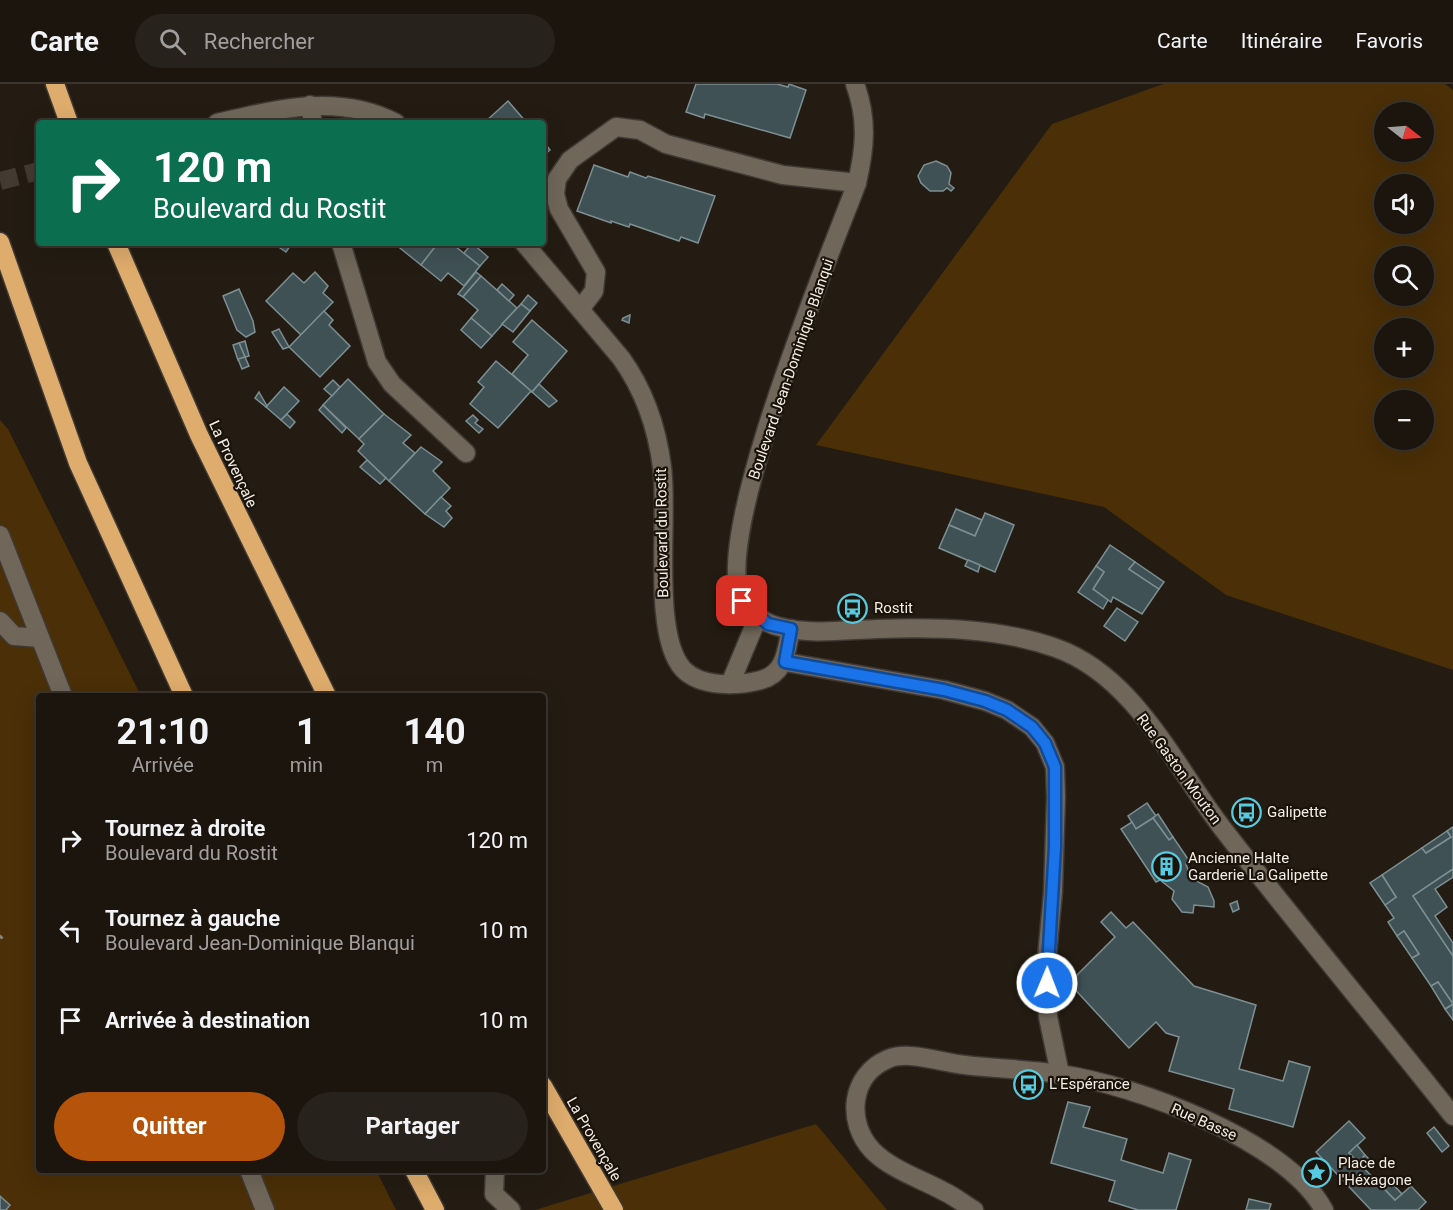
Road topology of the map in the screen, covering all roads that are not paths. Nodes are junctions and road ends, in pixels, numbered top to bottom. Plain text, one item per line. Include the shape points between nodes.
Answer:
1 (55, 84) edge
2 (855, 84) edge
3 (311, 114) edge
4 (68, 120) edge
5 (230, 120) edge
6 (390, 120) edge
7 (857, 183) junction
8 (0, 242) edge
9 (117, 246) edge
10 (342, 246) edge
11 (528, 246) edge
12 (580, 308) junction
13 (466, 453) dead end
14 (0, 535) edge
15 (758, 617) junction
16 (0, 621) edge
17 (791, 629) junction
18 (40, 638) junction
19 (785, 662) junction
20 (730, 684) junction
21 (62, 693) edge
22 (183, 693) edge
23 (325, 693) edge
24 (1060, 1074) junction
25 (546, 1091) edge
26 (1453, 1114) edge
27 (250, 1173) edge
28 (416, 1173) edge
29 (495, 1173) edge
30 (266, 1210) edge
31 (435, 1210) edge
32 (511, 1210) edge
33 (614, 1210) edge
34 (974, 1210) edge
35 (1324, 1210) edge

1 - 4 highway
2 - 7 street, Boulevard Jean-Dominique Blanqui via 866,134
3 - 5 street via 272,110
3 - 6 street via 325,105 378,114
7 - 12 street via 783,176 666,144 639,130 616,127 570,160 557,179 555,194 559,208 596,272 594,291
7 - 15 street, Boulevard Jean-Dominique Blanqui via 786,372 746,501 736,578 742,601
8 - 22 highway via 78,463
9 - 23 highway, La Provençale via 259,561
10 - 13 street via 377,362 392,384
11 - 12 street, Boulevard du Rostit
12 - 20 street, Boulevard du Rostit via 634,377 657,437 665,504 663,603 675,656 683,669 698,678
14 - 18 street
15 - 17 street via 768,624
15 - 20 street
16 - 18 street via 14,636
17 - 19 street
17 - 26 street, Rue Gaston Mouton via 989,633 1057,648 1110,681 1141,714 1221,827
18 - 21 street
19 - 20 street, Boulevard du Rostit via 766,678
19 - 24 street via 985,701 1032,727 1045,743 1055,767 1056,797 1047,987 1052,1045
24 - 34 street, Rue Basse via 942,1063 912,1056 889,1058 872,1070 859,1087 854,1108 858,1128 872,1150
24 - 35 street, Rue Basse via 1137,1093 1261,1148 1293,1173
25 - 33 highway, La Provençale
27 - 30 street
28 - 31 highway
29 - 32 street via 494,1194

